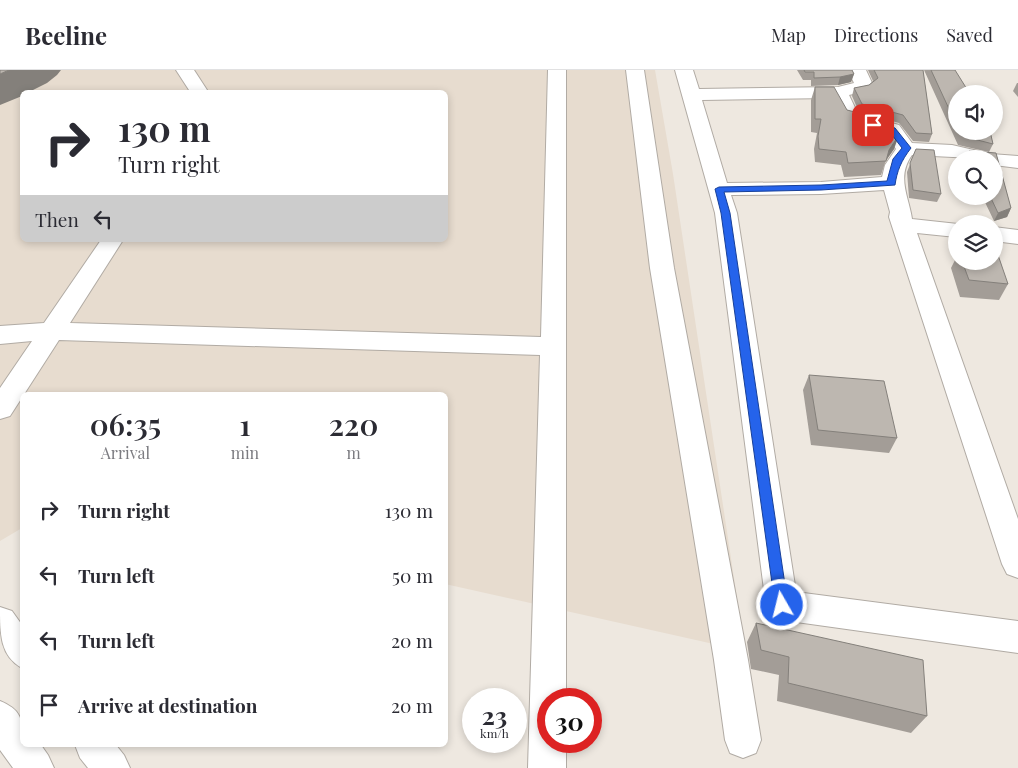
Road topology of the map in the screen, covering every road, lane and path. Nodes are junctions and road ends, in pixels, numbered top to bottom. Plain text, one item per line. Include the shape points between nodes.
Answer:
1 (185, 70) edge
2 (557, 70) edge
3 (635, 70) edge
4 (684, 70) edge
5 (857, 70) edge
6 (198, 90) edge
7 (838, 92) junction
8 (692, 95) junction
9 (906, 148) junction
10 (948, 151) edge
11 (1003, 160) edge
12 (1018, 162) edge
13 (892, 183) junction
14 (719, 189) junction
15 (903, 225) junction
16 (948, 229) edge
17 (1003, 235) edge
18 (1018, 237) edge
19 (111, 242) edge
20 (51, 331) junction
21 (0, 335) edge
22 (552, 346) junction
23 (0, 409) edge
24 (1018, 564) edge
25 (0, 622) edge
26 (1018, 636) edge
27 (20, 649) edge
28 (0, 719) edge
29 (743, 740) dead end
30 (20, 746) edge
31 (21, 747) edge
32 (95, 747) edge
33 (36, 768) edge
34 (111, 768) edge
35 (547, 768) edge

1 - 6 street
2 - 22 street
3 - 29 street via 662,268
4 - 8 street
5 - 7 street via 864,85
7 - 8 street
7 - 9 street via 850,118 892,130
8 - 14 street
9 - 10 street
9 - 13 street via 897,159 890,178
11 - 12 street
13 - 14 street via 821,188
13 - 15 street
14 - 26 street via 726,213 782,605
15 - 16 street
15 - 24 street
17 - 18 street
19 - 20 street
20 - 21 street
20 - 22 street
20 - 23 street
22 - 35 street
25 - 27 street
28 - 30 street
31 - 33 street
32 - 34 street

